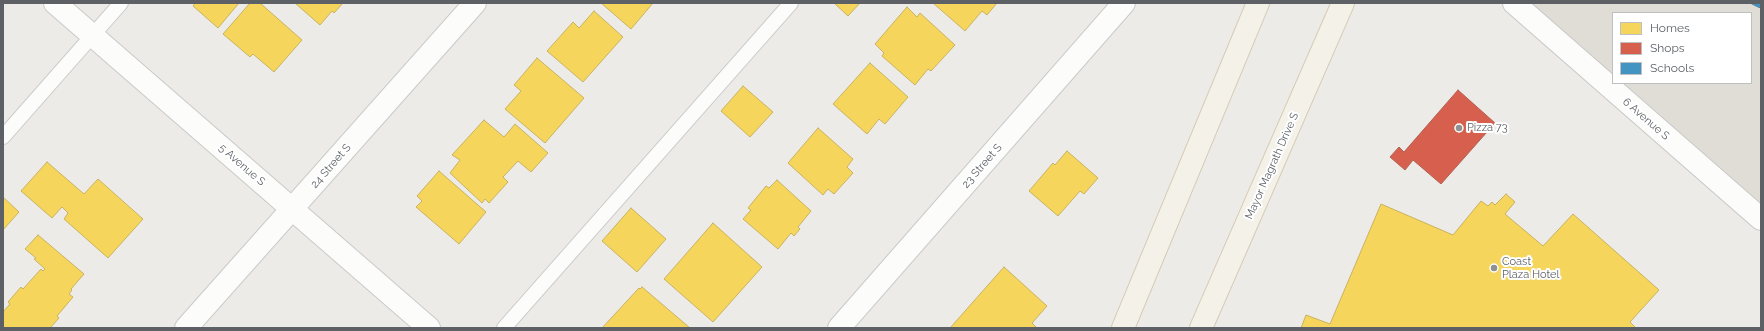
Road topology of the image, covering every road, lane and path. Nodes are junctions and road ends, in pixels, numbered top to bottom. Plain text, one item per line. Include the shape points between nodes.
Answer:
1 (55, 3) edge
2 (121, 3) edge
3 (475, 3) edge
4 (792, 3) edge
5 (1124, 3) edge
6 (1258, 3) edge
7 (1343, 3) edge
8 (1514, 3) edge
9 (92, 36) junction
10 (3, 137) edge
11 (293, 210) junction
12 (1761, 219) edge
13 (186, 328) edge
14 (429, 328) edge
15 (504, 328) edge
16 (839, 328) edge
17 (1123, 328) edge
18 (1201, 328) edge

1 - 9 street, 5 Avenue S
2 - 9 lane
3 - 11 street, 24 Street S
4 - 15 lane
5 - 16 street, 23 Street S
6 - 17 main road
7 - 18 main road, Mayor Magrath Drive S
8 - 12 street, 6 Avenue S
9 - 10 lane
9 - 11 street, 5 Avenue S
11 - 13 street, 24 Street S
11 - 14 street, 5 Avenue S

